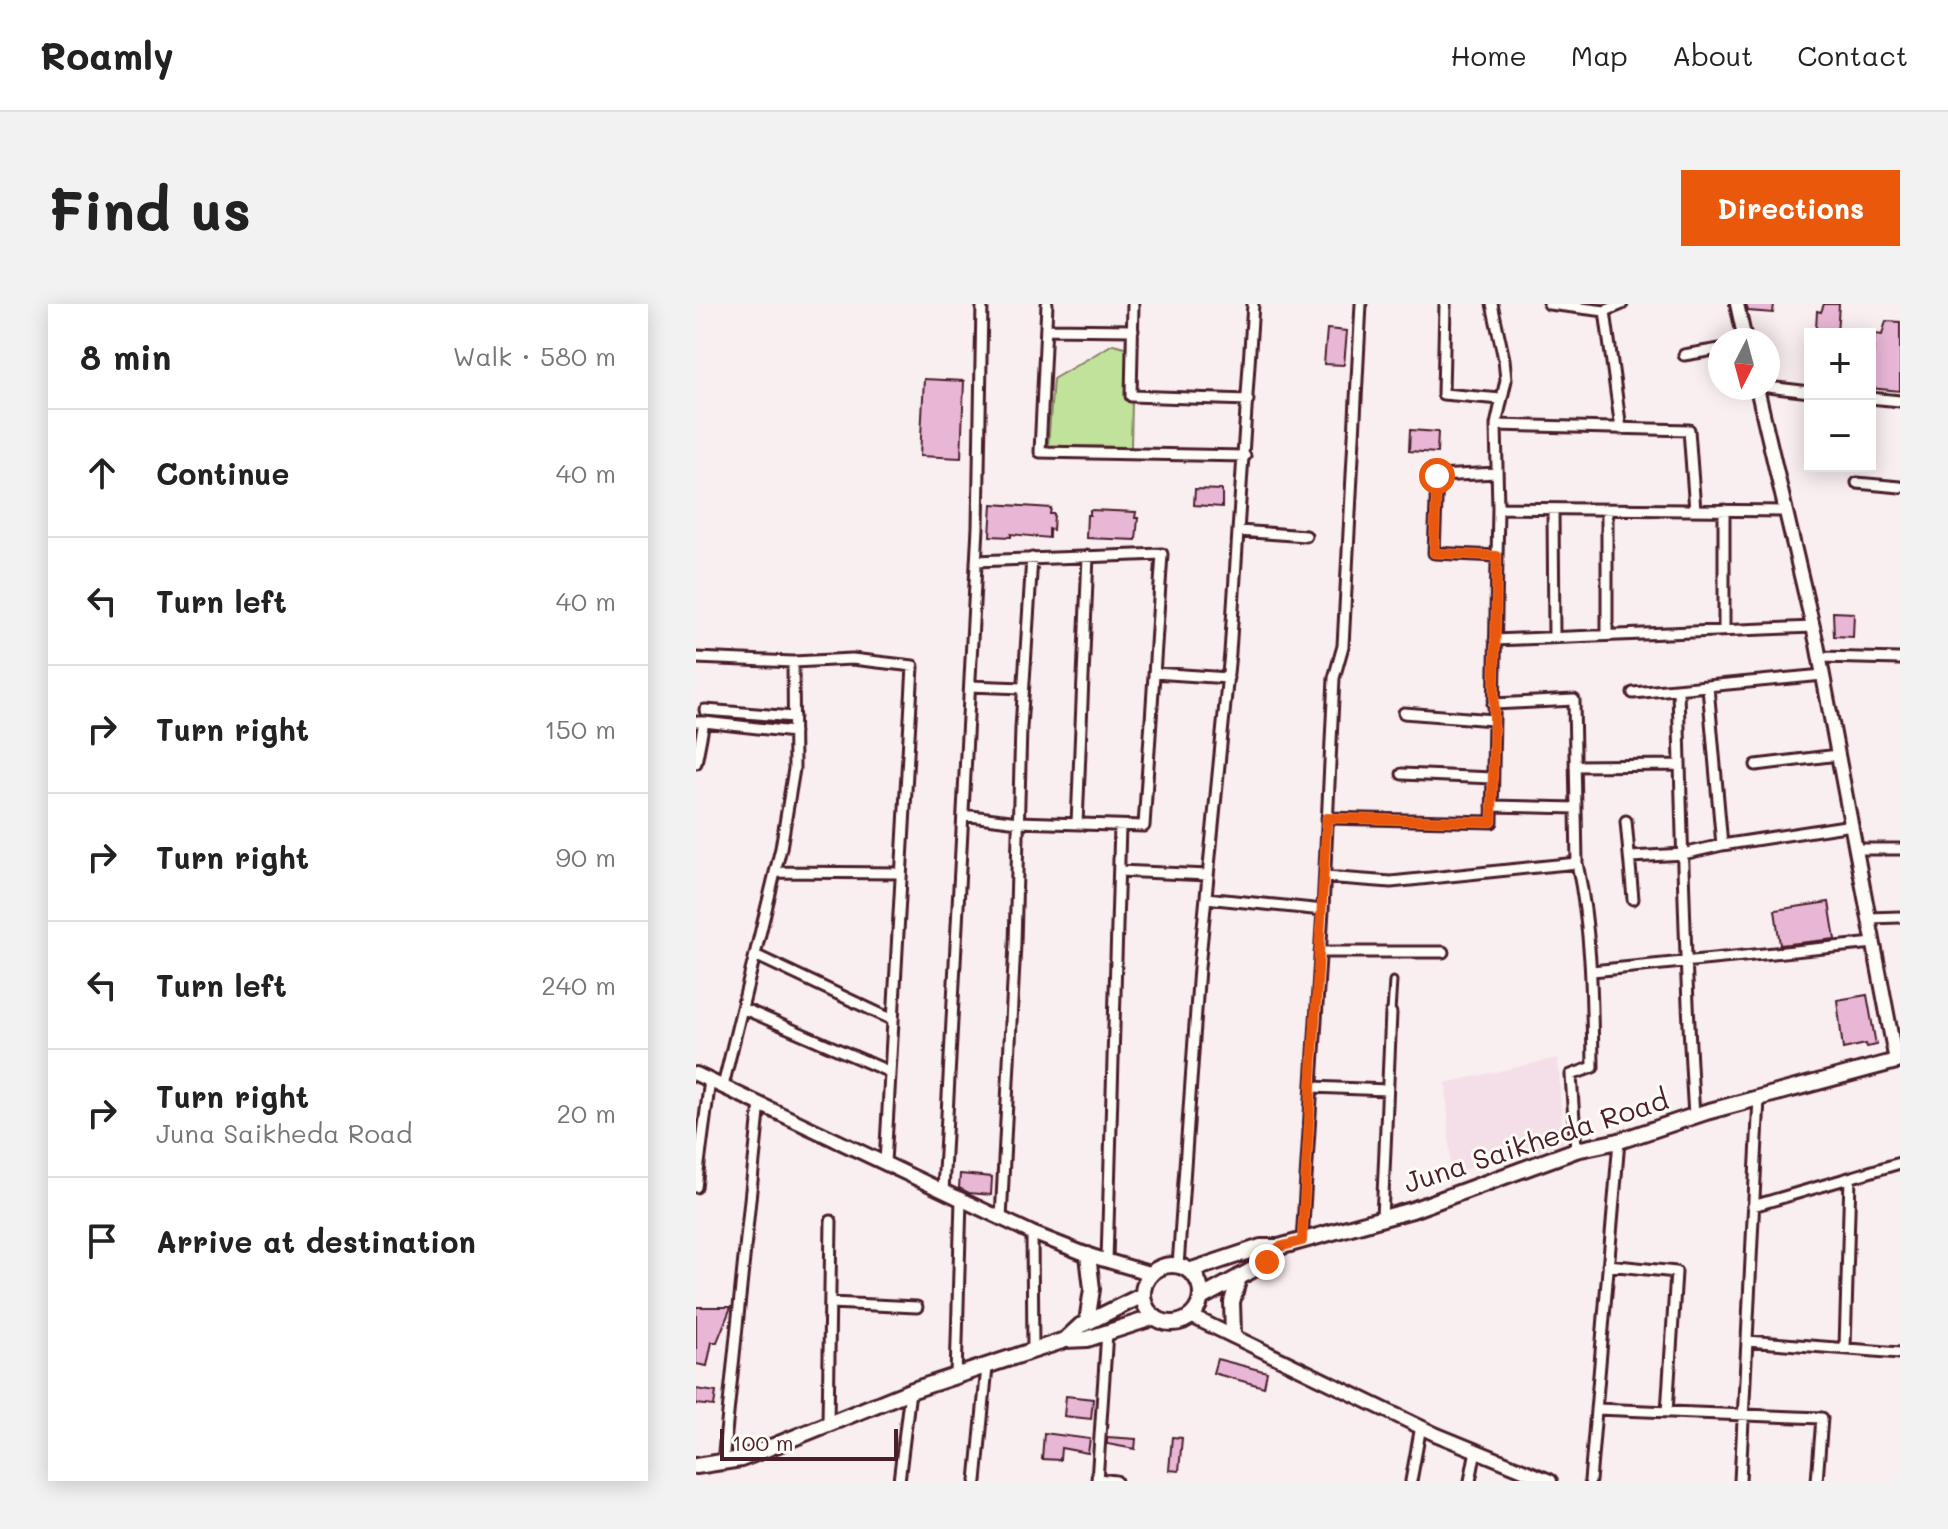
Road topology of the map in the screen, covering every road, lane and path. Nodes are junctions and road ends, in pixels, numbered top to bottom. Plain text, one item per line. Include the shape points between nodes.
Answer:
1 (982, 304) edge
2 (1047, 304) edge
3 (1133, 304) edge
4 (1253, 304) edge
5 (1361, 304) edge
6 (1445, 304) edge
7 (1492, 304) edge
8 (1549, 304) edge
9 (1622, 304) edge
10 (1737, 304) edge
11 (1605, 311) junction
12 (1742, 328) edge
13 (1047, 329) junction
14 (1133, 330) junction
15 (1708, 351) edge
16 (1684, 355) dead end
17 (1780, 388) edge
18 (1804, 391) edge
19 (1501, 399) junction
20 (1876, 399) edge
21 (1248, 400) junction
22 (1760, 400) edge
23 (1900, 401) edge
24 (1496, 425) junction
25 (1621, 429) junction
26 (1245, 456) junction
27 (1497, 473) junction
28 (1857, 483) dead end
29 (1900, 487) edge
30 (1498, 508) junction
31 (1553, 509) junction
32 (1607, 509) junction
33 (1695, 510) junction
34 (1724, 510) junction
35 (1786, 511) junction
36 (1239, 531) junction
37 (1306, 536) dead end
38 (1088, 556) junction
39 (1497, 556) junction
40 (1032, 558) junction
41 (976, 561) junction
42 (1814, 627) junction
43 (1724, 630) junction
44 (1607, 635) junction
45 (1554, 637) junction
46 (1495, 640) junction
47 (1820, 657) junction
48 (696, 658) edge
49 (1900, 659) edge
50 (793, 662) junction
51 (1154, 673) junction
52 (1823, 675) junction
53 (1228, 678) junction
54 (970, 686) junction
55 (1708, 687) junction
56 (1023, 688) junction
57 (1678, 690) junction
58 (1633, 693) dead end
59 (1493, 704) junction
60 (705, 710) dead end
61 (1404, 713) dead end
62 (794, 717) junction
63 (1493, 720) junction
64 (700, 722) edge
65 (794, 732) junction
66 (1838, 755) junction
67 (696, 763) edge
68 (1680, 765) junction
69 (1756, 765) dead end
70 (1575, 766) junction
71 (1402, 774) dead end
72 (1492, 778) junction
73 (1492, 806) junction
74 (1576, 808) junction
75 (963, 815) junction
76 (1327, 818) junction
77 (1626, 821) dead end
78 (1018, 822) junction
79 (1077, 824) junction
80 (1852, 825) junction
81 (1120, 826) junction
82 (1722, 845) junction
83 (1856, 849) junction
84 (1900, 849) edge
85 (1683, 854) junction
86 (1631, 857) junction
87 (1577, 863) junction
88 (1119, 871) junction
89 (775, 872) junction
90 (901, 873) junction
91 (1208, 875) junction
92 (1325, 877) junction
93 (1206, 898) junction
94 (1633, 899) dead end
95 (1323, 910) junction
96 (1900, 917) edge
97 (1869, 918) junction
98 (1874, 943) junction
99 (1320, 952) junction
100 (1443, 952) dead end
101 (755, 955) junction
102 (1685, 961) junction
103 (1592, 971) junction
104 (1393, 981) dead end
105 (742, 1008) junction
106 (1391, 1013) joint
107 (893, 1020) junction
108 (1898, 1061) edge
109 (890, 1072) junction
110 (696, 1074) edge
111 (717, 1083) junction
112 (1312, 1087) junction
113 (1387, 1090) junction
114 (1759, 1098) junction
115 (760, 1103) junction
116 (1694, 1116) junction
117 (1619, 1141) junction
118 (1576, 1150) junction
119 (885, 1163) junction
120 (1900, 1163) edge
121 (1850, 1178) junction
122 (696, 1187) edge
123 (943, 1191) junction
124 (961, 1199) junction
125 (1753, 1206) junction
126 (1382, 1218) junction
127 (1001, 1219) junction
128 (831, 1221) dead end
129 (1032, 1233) junction
130 (1302, 1241) junction
131 (1279, 1247) junction
132 (1088, 1255) junction
133 (1107, 1260) junction
134 (1608, 1265) junction
135 (1184, 1269) junction
136 (1152, 1274) junction
137 (1239, 1277) junction
138 (1143, 1295) junction
139 (1201, 1298) junction
140 (830, 1303) junction
141 (917, 1307) dead end
142 (1191, 1316) junction
143 (1155, 1317) junction
144 (1087, 1322) junction
145 (1107, 1332) junction
146 (1233, 1335) junction
147 (1065, 1340) junction
148 (1747, 1341) junction
149 (1845, 1348) junction
150 (1033, 1350) junction
151 (1900, 1353) edge
152 (987, 1367) junction
153 (956, 1377) junction
154 (910, 1391) junction
155 (1596, 1409) junction
156 (1667, 1412) junction
157 (1744, 1415) junction
158 (828, 1424) junction
159 (1421, 1426) junction
160 (1476, 1450) junction
161 (723, 1462) junction
162 (696, 1466) edge
163 (1097, 1480) edge
164 (899, 1481) edge
165 (976, 1481) edge
166 (1116, 1481) edge
167 (1411, 1481) edge
168 (1470, 1481) edge
169 (1550, 1481) edge
170 (1590, 1481) edge
171 (1740, 1481) edge
172 (1817, 1481) edge

1 - 41 street
2 - 13 street
3 - 14 street
4 - 21 street
5 - 76 street via 1343,646 1334,678
6 - 19 street via 1443,394
7 - 19 street via 1506,380
8 - 11 street
9 - 11 street
10 - 12 street
11 - 25 street
13 - 14 street
13 - 26 street via 1040,452
14 - 21 street via 1131,396
15 - 16 street
17 - 18 street
19 - 24 street
20 - 23 street
21 - 26 street
22 - 35 street
24 - 25 street
24 - 27 street
25 - 33 street via 1689,430
26 - 36 street
27 - 30 street
27 - 39 street via 1437,476 1434,553
28 - 29 street
30 - 31 street
30 - 39 street
31 - 32 street
31 - 45 street
32 - 33 street
32 - 44 street
33 - 34 street
34 - 35 street
34 - 43 street
35 - 42 street
36 - 37 street
36 - 53 street
38 - 40 street
38 - 51 street via 1162,554
38 - 79 street
39 - 46 street
40 - 41 street
40 - 56 street
41 - 54 street
42 - 43 street
42 - 47 street
43 - 44 street
44 - 45 street
45 - 46 street
46 - 59 street
47 - 49 street
47 - 52 street
48 - 50 street
50 - 62 street
50 - 90 street via 852,659 913,666
51 - 53 street
51 - 81 street via 1144,826
52 - 55 street
52 - 66 street
53 - 91 street
54 - 56 street
54 - 75 street
55 - 57 street
55 - 82 street
56 - 78 street
57 - 58 street
57 - 68 street
59 - 63 street
59 - 70 street via 1574,700
60 - 62 street
61 - 63 street
62 - 65 street
63 - 72 street
64 - 65 street
64 - 67 street
65 - 89 street via 794,769
66 - 69 street
66 - 80 street
68 - 70 street
68 - 85 street
70 - 74 street
71 - 72 street
72 - 73 street
73 - 74 street
73 - 76 street via 1492,822
74 - 87 street
75 - 78 street
75 - 123 street
76 - 92 street
77 - 86 street
78 - 79 street
78 - 127 street
79 - 81 street
80 - 82 street
80 - 83 street
81 - 88 street
82 - 85 street
83 - 84 street
83 - 97 street
85 - 86 street
85 - 102 street
86 - 94 street
87 - 92 street via 1391,882
87 - 103 street
88 - 91 street
88 - 133 street
89 - 90 street
89 - 101 street
90 - 107 street
91 - 93 street
92 - 95 street
93 - 95 street
93 - 135 street
95 - 99 street
96 - 97 street
97 - 98 street
98 - 102 street
98 - 108 street
99 - 100 street
99 - 112 street
101 - 105 street
101 - 107 street
102 - 103 street
102 - 116 street
103 - 118 street via 1593,1067 1571,1075
104 - 106 lane
105 - 109 street
105 - 111 street
106 - 113 street
107 - 109 street
108 - 114 main road, Juna Saikheda Road
109 - 119 street
110 - 111 street
111 - 115 street
111 - 122 street
112 - 113 street
112 - 130 street
113 - 126 street
114 - 116 main road, Juna Saikheda Road
114 - 125 street
115 - 119 street
115 - 161 street
116 - 117 main road, Juna Saikheda Road
117 - 118 main road, Juna Saikheda Road
117 - 134 street
118 - 126 main road, Juna Saikheda Road
119 - 123 street
120 - 121 street
121 - 125 street
121 - 149 street
123 - 124 street
124 - 127 street
124 - 153 street
125 - 148 street
126 - 130 main road, Juna Saikheda Road
127 - 129 street
128 - 140 street
129 - 132 street
129 - 150 street
130 - 131 main road, Juna Saikheda Road
131 - 135 main road, Juna Saikheda Road via 1261,1247
131 - 137 main road via 1267,1262
132 - 133 street
132 - 144 main road via 1092,1289
133 - 136 street
134 - 155 street
134 - 156 street via 1676,1272
135 - 136 main road via 1168,1266
135 - 139 main road via 1199,1283
136 - 138 main road
137 - 139 main road
137 - 146 main road via 1232,1302
138 - 143 main road
138 - 144 main road
139 - 142 main road
140 - 141 street
140 - 158 street
142 - 143 main road via 1173,1323
142 - 146 street
143 - 145 main road
144 - 147 main road
145 - 147 main road
145 - 163 street
146 - 159 street
147 - 150 main road
148 - 149 street
148 - 157 street
149 - 151 street
150 - 152 main road
152 - 153 main road
152 - 165 street
153 - 154 main road
154 - 158 main road
154 - 164 street
155 - 156 street
155 - 170 street
156 - 157 street
157 - 171 street
157 - 172 street via 1822,1418
158 - 161 main road
159 - 160 street
159 - 167 street
160 - 168 street
160 - 169 street
161 - 162 main road
163 - 166 street

